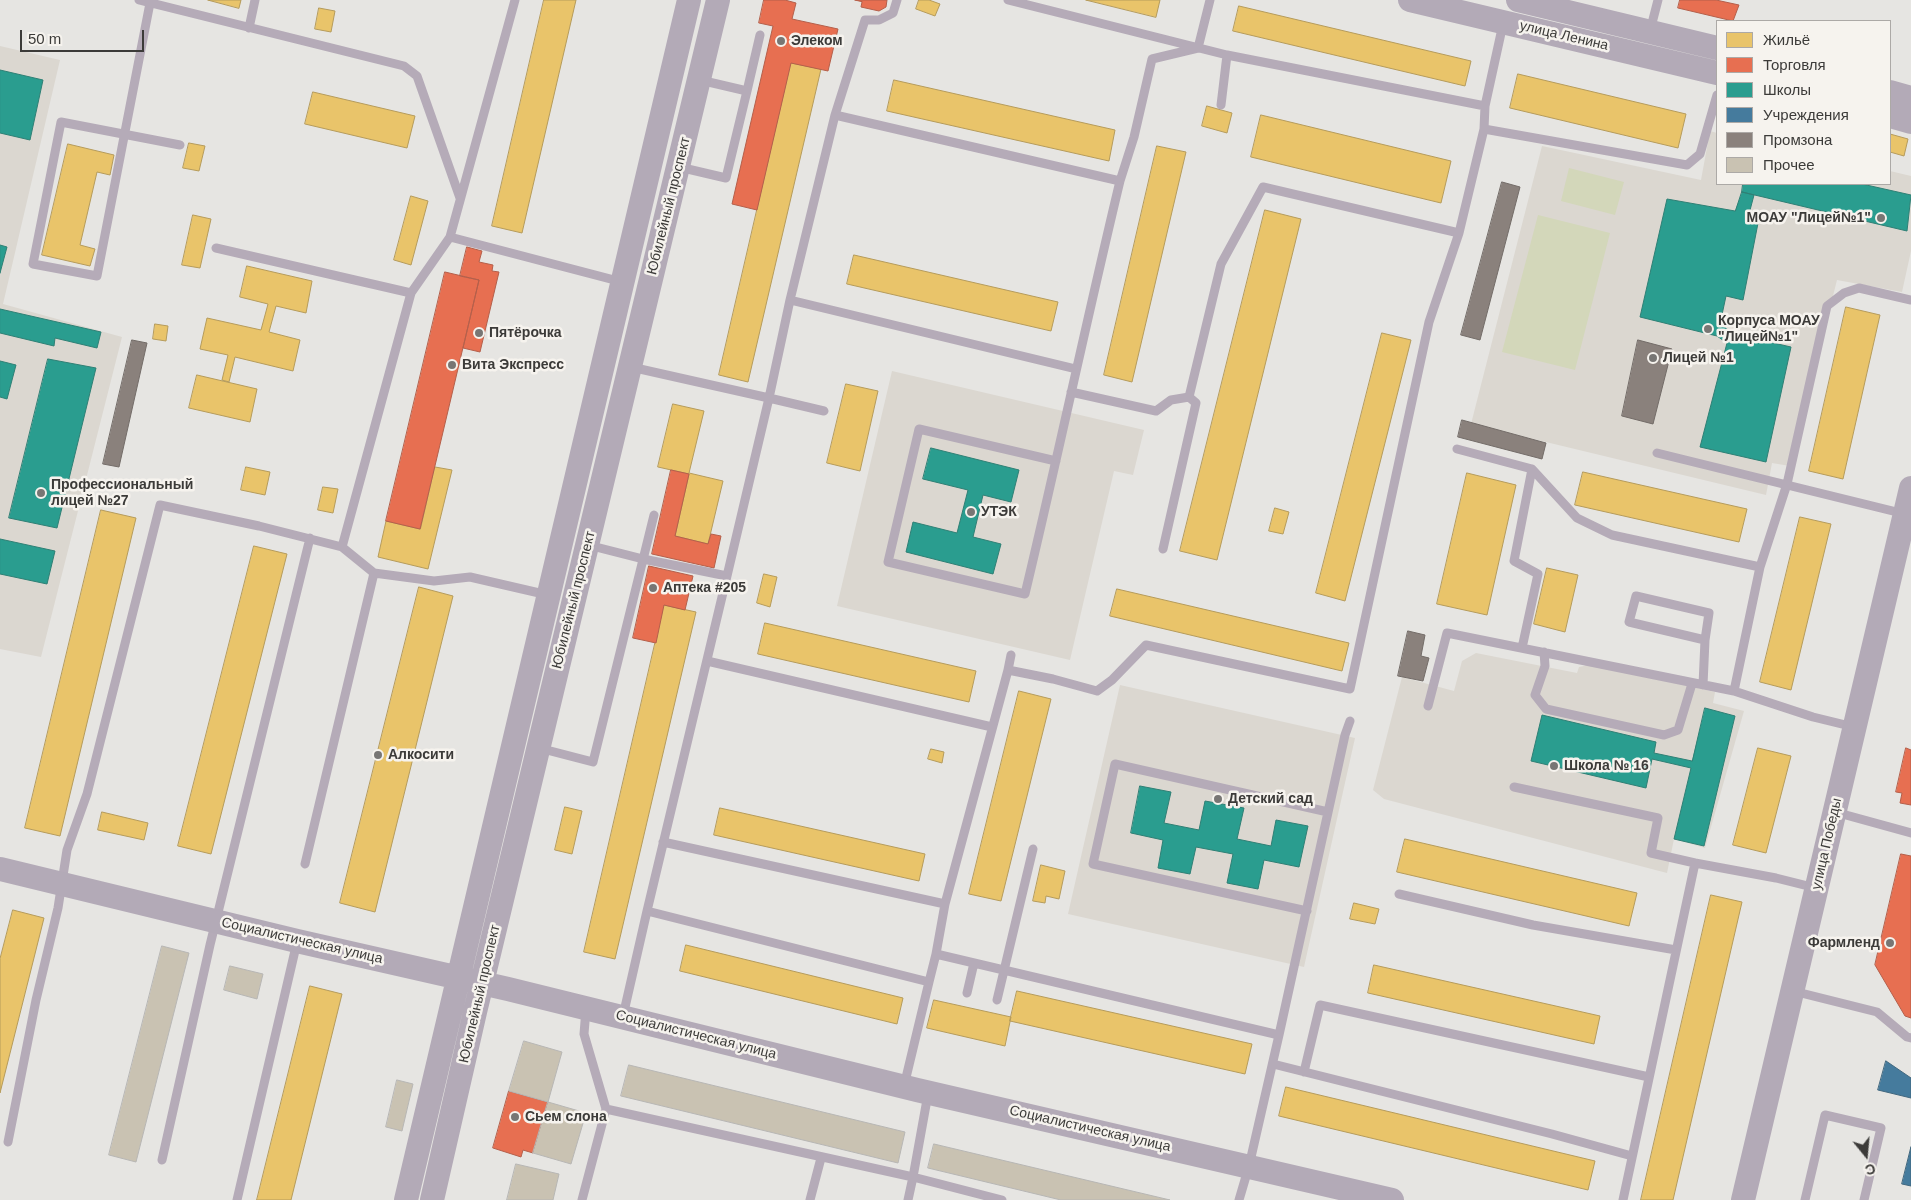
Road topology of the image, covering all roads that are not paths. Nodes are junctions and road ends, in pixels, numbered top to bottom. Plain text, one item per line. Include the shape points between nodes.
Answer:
1 (139, 0) edge
2 (256, 0) edge
3 (516, 0) edge
4 (688, 0) edge
5 (718, 0) edge
6 (897, 0) edge
7 (1008, 0) edge
8 (1210, 0) edge
9 (1410, 0) edge
10 (1518, 0) edge
11 (1658, 0) edge
12 (150, 3) junction
13 (1504, 22) junction
14 (248, 28) junction
15 (1650, 31) junction
16 (760, 35) dead end
17 (1198, 48) junction
18 (1716, 48) edge
19 (1226, 55) junction
20 (1716, 73) edge
21 (699, 80) junction
22 (747, 90) junction
23 (1891, 92) edge
24 (1716, 98) edge
25 (1911, 98) edge
26 (1221, 105) dead end
27 (1485, 106) junction
28 (835, 115) junction
29 (1891, 116) edge
30 (1911, 122) edge
31 (1484, 128) junction
32 (125, 134) junction
33 (180, 145) dead end
34 (678, 167) junction
35 (1120, 181) junction
36 (460, 198) junction
37 (1459, 233) junction
38 (450, 237) junction
39 (216, 248) dead end
40 (622, 282) junction
41 (411, 293) junction
42 (790, 300) junction
43 (1911, 300) edge
44 (630, 367) junction
45 (1076, 369) junction
46 (1071, 392) junction
47 (1189, 397) junction
48 (769, 398) junction
49 (824, 411) dead end
50 (1457, 449) dead end
51 (1657, 453) dead end
52 (1056, 461) junction
53 (1532, 469) junction
54 (1787, 484) junction
55 (1911, 488) edge
56 (1905, 514) junction
57 (654, 515) dead end
58 (310, 538) junction
59 (342, 547) junction
60 (1163, 549) dead end
61 (574, 556) junction
62 (643, 559) junction
63 (1760, 567) junction
64 (374, 573) junction
65 (727, 576) junction
66 (548, 595) junction
67 (1705, 640) junction
68 (1522, 648) junction
69 (1544, 652) junction
70 (1010, 655) dead end
71 (707, 661) junction
72 (1008, 670) junction
73 (1690, 682) junction
74 (1703, 685) junction
75 (1734, 691) junction
76 (1428, 706) dead end
77 (1350, 721) dead end
78 (992, 726) junction
79 (1854, 727) junction
80 (539, 748) junction
81 (1514, 787) dead end
82 (1328, 812) junction
83 (1835, 812) junction
84 (1911, 834) edge
85 (663, 842) junction
86 (1033, 850) dead end
87 (1695, 863) junction
88 (305, 864) dead end
89 (0, 869) edge
90 (62, 884) junction
91 (1816, 888) junction
92 (1399, 894) dead end
93 (945, 904) junction
94 (647, 911) junction
95 (1307, 911) junction
96 (216, 922) junction
97 (298, 941) junction
98 (1676, 950) junction
99 (936, 954) junction
100 (974, 963) junction
101 (1004, 970) junction
102 (458, 978) junction
103 (929, 982) junction
104 (482, 984) junction
105 (1792, 991) junction
106 (967, 993) dead end
107 (997, 1000) dead end
108 (586, 1009) junction
109 (622, 1018) junction
110 (1279, 1035) junction
111 (1911, 1038) edge
112 (1273, 1064) junction
113 (1304, 1072) junction
114 (1649, 1077) junction
115 (904, 1086) junction
116 (929, 1092) junction
117 (606, 1109) junction
118 (8, 1142) dead end
119 (1632, 1156) junction
120 (821, 1158) junction
121 (162, 1160) dead end
122 (1249, 1166) junction
123 (913, 1177) junction
124 (237, 1200) edge
125 (406, 1200) edge
126 (432, 1200) edge
127 (582, 1200) edge
128 (810, 1200) edge
129 (908, 1200) edge
130 (1002, 1200) edge
131 (1239, 1200) edge
132 (1392, 1200) edge
133 (1623, 1200) edge
134 (1743, 1200) edge
135 (1805, 1200) edge
136 (1864, 1200) edge

1 - 12 lane
2 - 14 lane
3 - 36 lane
4 - 40 main road, Юбилейный проспект
5 - 21 main road, Юбилейный проспект
6 - 28 lane via 893,13 879,20 865,20
7 - 17 lane
8 - 17 lane
9 - 13 main road, улица Ленина
10 - 15 main road, улица Ленина
11 - 15 lane
12 - 14 lane
12 - 32 lane
13 - 20 main road, улица Ленина
13 - 27 lane
14 - 36 lane via 404,66 417,76
15 - 18 main road, улица Ленина
16 - 22 lane
17 - 19 lane
17 - 35 lane via 1152,59
19 - 26 lane
19 - 27 lane
21 - 22 lane
21 - 34 main road, Юбилейный проспект
22 - 34 lane via 726,178
23 - 25 main road
24 - 31 lane via 1700,154 1687,165
27 - 31 lane
28 - 35 lane
28 - 42 lane
29 - 30 main road
31 - 37 lane
32 - 32 lane via 61,122 33,264 96,276
32 - 33 lane
34 - 44 main road, Юбилейный проспект
35 - 45 lane
36 - 38 lane
37 - 47 lane via 1263,188 1221,264
37 - 72 lane via 1429,322 1350,689 1146,645 1097,691
38 - 40 lane
38 - 41 lane
39 - 41 lane
40 - 61 main road, Юбилейный проспект
41 - 59 lane
42 - 45 lane
42 - 48 lane
43 - 54 lane via 1859,288 1844,293 1827,306
44 - 48 lane
44 - 61 main road, Юбилейный проспект
45 - 46 lane
46 - 47 lane via 1156,411 1171,400
46 - 52 lane
47 - 60 lane via 1196,403
48 - 49 lane
48 - 65 lane
50 - 53 lane
51 - 54 lane
52 - 52 lane via 1025,594 888,562 919,429
53 - 63 lane via 1577,518 1612,535
53 - 68 lane via 1514,561 1538,574
54 - 56 lane
54 - 63 lane
55 - 56 main road, улица Победы
56 - 79 main road, улица Победы via 1899,558
57 - 62 lane
58 - 59 lane
58 - 90 lane via 160,505 87,794 67,850
58 - 96 lane
59 - 64 lane
61 - 62 lane
61 - 66 main road, Юбилейный проспект
61 - 80 main road, Юбилейный проспект
62 - 65 lane
62 - 80 lane via 593,762
63 - 75 lane
64 - 66 lane via 434,581 470,577
64 - 88 lane
65 - 71 lane
66 - 102 main road, Юбилейный проспект
67 - 67 lane via 1629,622 1636,596 1709,613
67 - 74 lane
68 - 69 lane
68 - 76 lane via 1447,632
69 - 73 lane
69 - 73 lane via 1545,666 1535,695 1546,709 1664,735 1678,730
70 - 72 lane
71 - 78 lane
71 - 85 lane
72 - 78 lane
73 - 74 lane
74 - 75 lane
75 - 79 lane
77 - 82 lane
78 - 93 lane
79 - 83 main road, улица Победы
80 - 104 main road, Юбилейный проспект
81 - 87 lane via 1658,818 1651,853
82 - 95 lane
82 - 95 lane via 1115,764 1093,864
83 - 84 lane
83 - 91 main road, улица Победы
85 - 93 lane
85 - 94 lane
86 - 101 lane
87 - 91 lane
87 - 98 lane
89 - 90 main road, Социалистическая улица
90 - 96 main road, Социалистическая улица
90 - 118 lane
91 - 105 main road, улица Победы
92 - 98 lane via 1533,925
93 - 99 lane
94 - 103 lane
94 - 109 lane
95 - 110 lane
96 - 97 main road, Социалистическая улица
96 - 121 lane
97 - 102 main road, Социалистическая улица
97 - 124 lane
98 - 114 lane
99 - 100 lane
99 - 103 lane
100 - 101 lane
100 - 106 lane
101 - 107 lane
101 - 110 lane
102 - 104 main road, Социалистическая улица
102 - 125 main road, Юбилейный проспект
103 - 115 lane
104 - 108 main road, Социалистическая улица
104 - 126 main road, Юбилейный проспект
105 - 111 lane via 1877,1012
105 - 134 main road, улица Победы
108 - 109 main road, Социалистическая улица
108 - 117 lane via 584,1034
109 - 115 main road, Социалистическая улица
110 - 112 lane
112 - 113 lane
112 - 122 lane
113 - 114 lane via 1320,1005
113 - 119 lane
114 - 119 lane
115 - 116 main road, Социалистическая улица
116 - 122 main road, Социалистическая улица
116 - 123 lane
117 - 120 lane
117 - 127 lane
119 - 133 lane
120 - 123 lane
120 - 128 lane
122 - 131 lane
122 - 132 main road, Социалистическая улица
123 - 129 lane
123 - 130 lane
135 - 136 lane via 1825,1115 1881,1128

